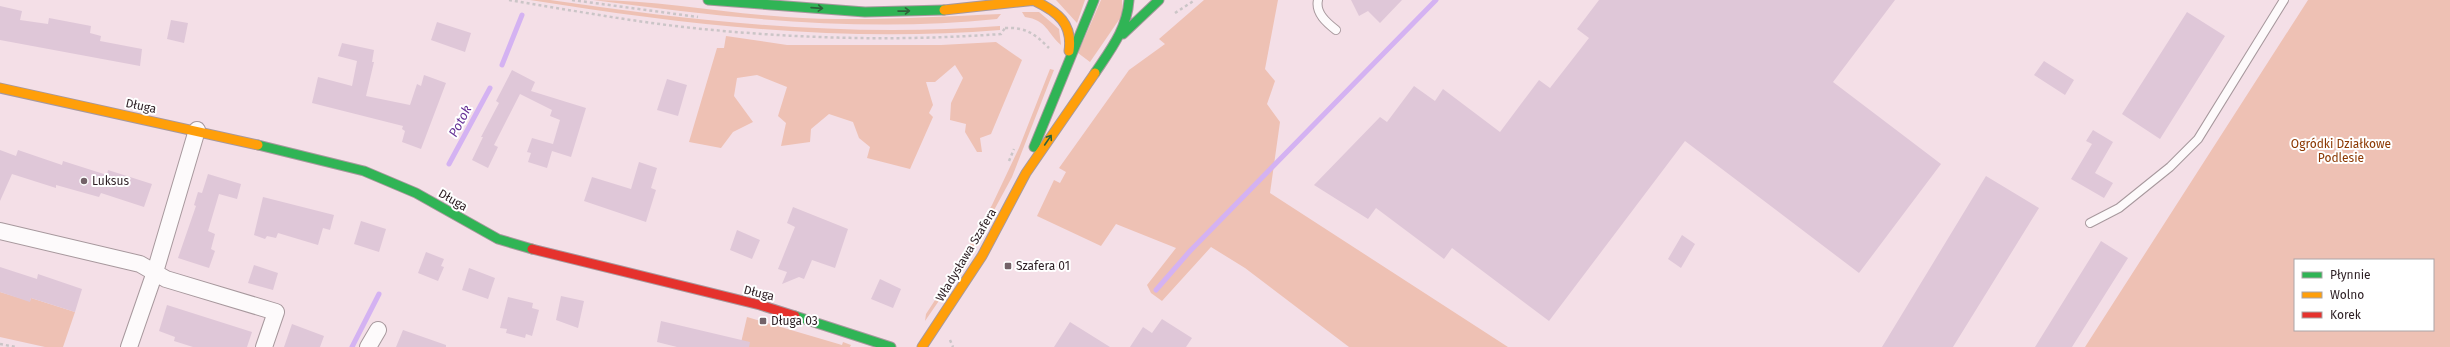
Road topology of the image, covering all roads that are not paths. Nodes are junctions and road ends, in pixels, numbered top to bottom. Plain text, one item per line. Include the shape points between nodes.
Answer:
1 (708, 0) edge
2 (1036, 0) edge
3 (1094, 0) edge
4 (1130, 0) edge
5 (1159, 0) edge
6 (1318, 0) edge
7 (2284, 0) edge
8 (1336, 30) dead end
9 (1118, 39) junction
10 (1066, 63) junction
11 (0, 88) edge
12 (197, 130) junction
13 (1026, 173) junction
14 (2090, 222) dead end
15 (0, 231) edge
16 (155, 272) junction
17 (378, 330) dead end
18 (129, 347) edge
19 (264, 347) edge
20 (368, 347) edge
21 (891, 347) edge
22 (922, 347) edge

1 -> 2 street via 865,12 939,10
2 - 10 street, Władysława Szafera via 1062,16 1070,29
3 - 10 street, Władysława Szafera
4 - 9 street, Władysława Szafera via 1128,17
5 - 9 street, Władysława Szafera
6 - 8 lane via 1317,5 1323,18
7 - 14 lane via 2198,138 2170,167 2119,208
13 -> 9 street, Władysława Szafera
10 - 13 street, Władysława Szafera via 1037,135
11 - 12 street, Długa
12 - 16 street
12 - 21 street, Długa via 364,171 416,192 498,239 536,251 760,305
13 - 22 street, Władysława Szafera via 982,256
15 - 16 street via 140,264
16 - 18 street
16 - 19 street via 166,279 276,312
17 - 20 street

